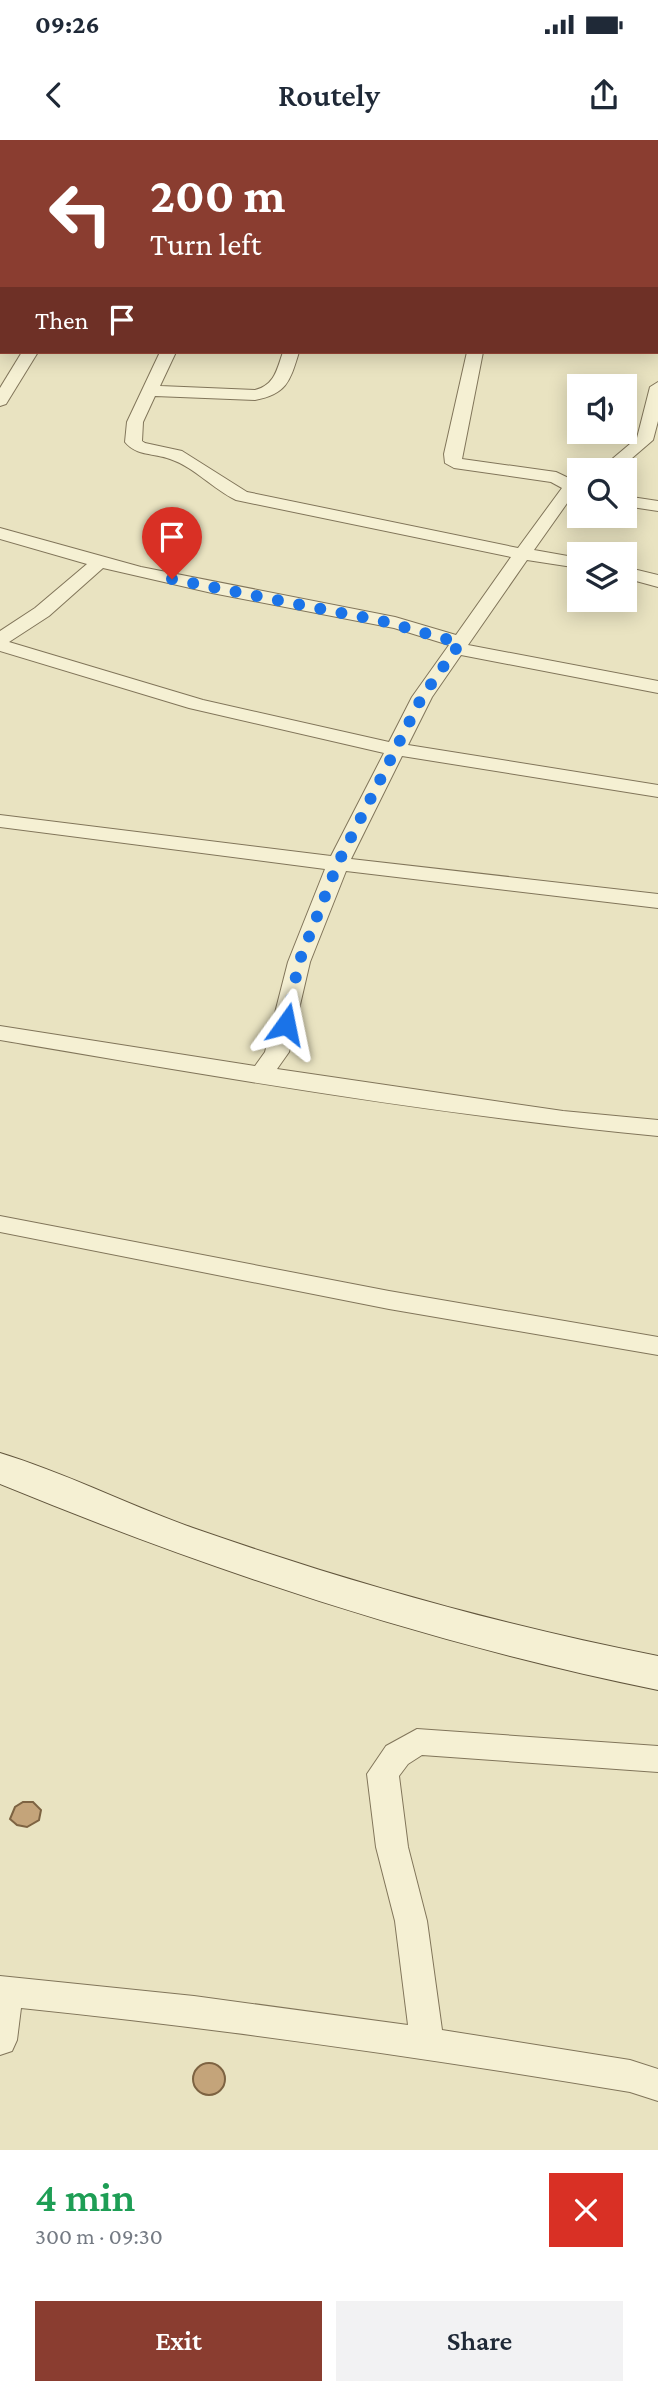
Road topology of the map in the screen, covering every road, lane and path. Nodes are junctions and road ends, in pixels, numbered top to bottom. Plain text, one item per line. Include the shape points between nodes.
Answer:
1 (29, 354) edge
2 (167, 354) edge
3 (290, 354) edge
4 (474, 354) edge
5 (658, 387) edge
6 (150, 391) junction
7 (0, 401) edge
8 (622, 458) edge
9 (567, 482) edge
10 (567, 494) edge
11 (637, 503) edge
12 (658, 506) edge
13 (0, 533) edge
14 (523, 554) junction
15 (567, 561) edge
16 (100, 562) junction
17 (637, 575) edge
18 (658, 580) edge
19 (0, 639) edge
20 (0, 645) edge
21 (458, 645) junction
22 (658, 687) edge
23 (396, 749) junction
24 (658, 791) edge
25 (0, 821) edge
26 (338, 863) junction
27 (658, 901) edge
28 (0, 1033) edge
29 (261, 1075) junction
30 (658, 1128) edge
31 (0, 1224) edge
32 (658, 1346) edge
33 (0, 1468) edge
34 (658, 1673) edge
35 (658, 1759) edge
36 (3, 1991) edge
37 (0, 2040) edge
38 (427, 2043) junction
39 (658, 2085) edge

1 - 7 street
2 - 6 street
3 - 6 street via 278,387 268,393
4 - 9 street via 454,463
5 - 8 street via 645,440
6 - 14 street via 135,422 135,444 176,455 232,492
10 - 14 street
11 - 12 street
13 - 16 street
14 - 15 street
14 - 21 street
16 - 19 street
16 - 21 street via 382,621
17 - 18 street
20 - 23 street via 154,693
21 - 22 street via 493,657
21 - 23 street via 422,697
23 - 24 street
23 - 26 street
25 - 26 street
26 - 27 street
26 - 29 street via 299,962 277,1052
28 - 29 street
29 - 30 street via 563,1119
31 - 32 street via 389,1300
33 - 34 street via 201,1547 345,1594 455,1628
35 - 38 street via 417,1742 397,1755 383,1774 384,1804 411,1921
36 - 37 street
36 - 38 street
38 - 39 street via 630,2076

